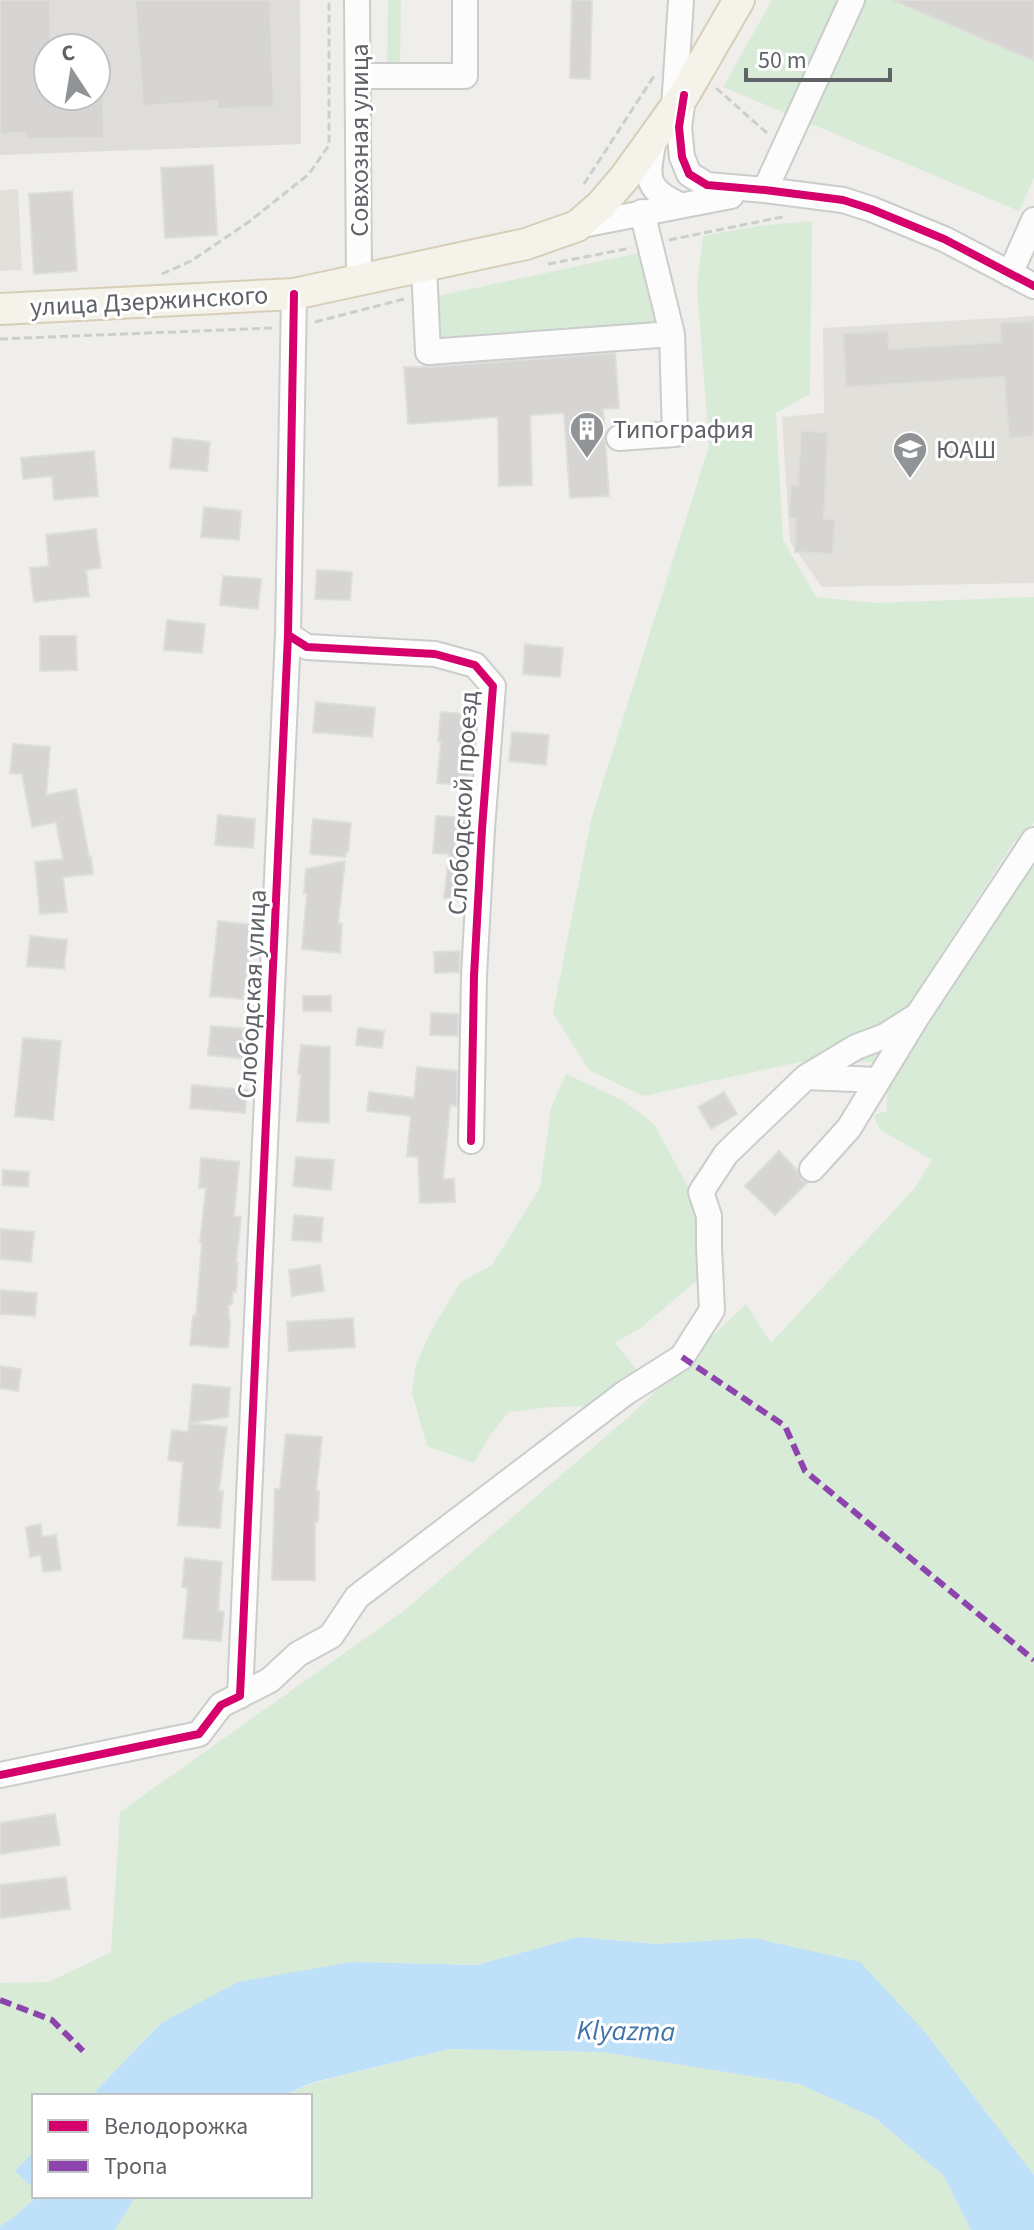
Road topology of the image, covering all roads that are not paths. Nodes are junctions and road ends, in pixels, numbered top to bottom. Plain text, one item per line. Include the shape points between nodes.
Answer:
1 (357, 0) edge
2 (465, 0) edge
3 (681, 0) edge
4 (739, 0) edge
5 (852, 0) edge
6 (359, 76) junction
7 (679, 102) junction
8 (655, 133) junction
9 (765, 190) junction
10 (680, 205) junction
11 (642, 212) junction
12 (1034, 220) edge
13 (577, 226) junction
14 (424, 267) junction
15 (1010, 274) junction
16 (359, 280) junction
17 (1034, 286) edge
18 (294, 294) junction
19 (0, 309) edge
20 (672, 334) junction
21 (619, 438) dead end
22 (288, 635) junction
23 (1034, 840) edge
24 (918, 1015) junction
25 (806, 1077) junction
26 (878, 1080) junction
27 (471, 1141) dead end
28 (812, 1169) dead end
29 (240, 1696) junction
30 (0, 1775) edge

1 - 6 street, Совхозная улица
2 - 6 street via 465,76
3 - 7 street
4 - 7 main road
5 - 9 street
6 - 16 street, Совхозная улица
7 - 8 main road
7 - 9 street via 682,157 689,174 707,185
8 - 10 street via 649,178 659,195
8 - 13 main road via 625,177
9 - 10 street
9 - 15 street via 871,209
10 - 11 street
11 - 13 street
11 - 20 street
12 - 15 street
13 - 14 main road, улица Дзержинского via 526,244
14 - 16 main road, улица Дзержинского
14 - 20 street via 428,352
15 - 17 street
16 - 18 main road, улица Дзержинского
18 - 19 main road, улица Дзержинского
18 - 22 street, Слободская улица
20 - 21 street via 675,434
22 - 27 street, Слободской проезд via 307,647 435,654 475,665 493,686 476,947
22 - 29 street, Слободская улица
23 - 24 street
24 - 25 street
24 - 26 street
25 - 26 street
25 - 29 street via 726,1154 701,1192 709,1216 712,1310 682,1357 625,1393 357,1597 331,1636
26 - 28 street via 849,1128
29 - 30 street via 221,1705 199,1734

